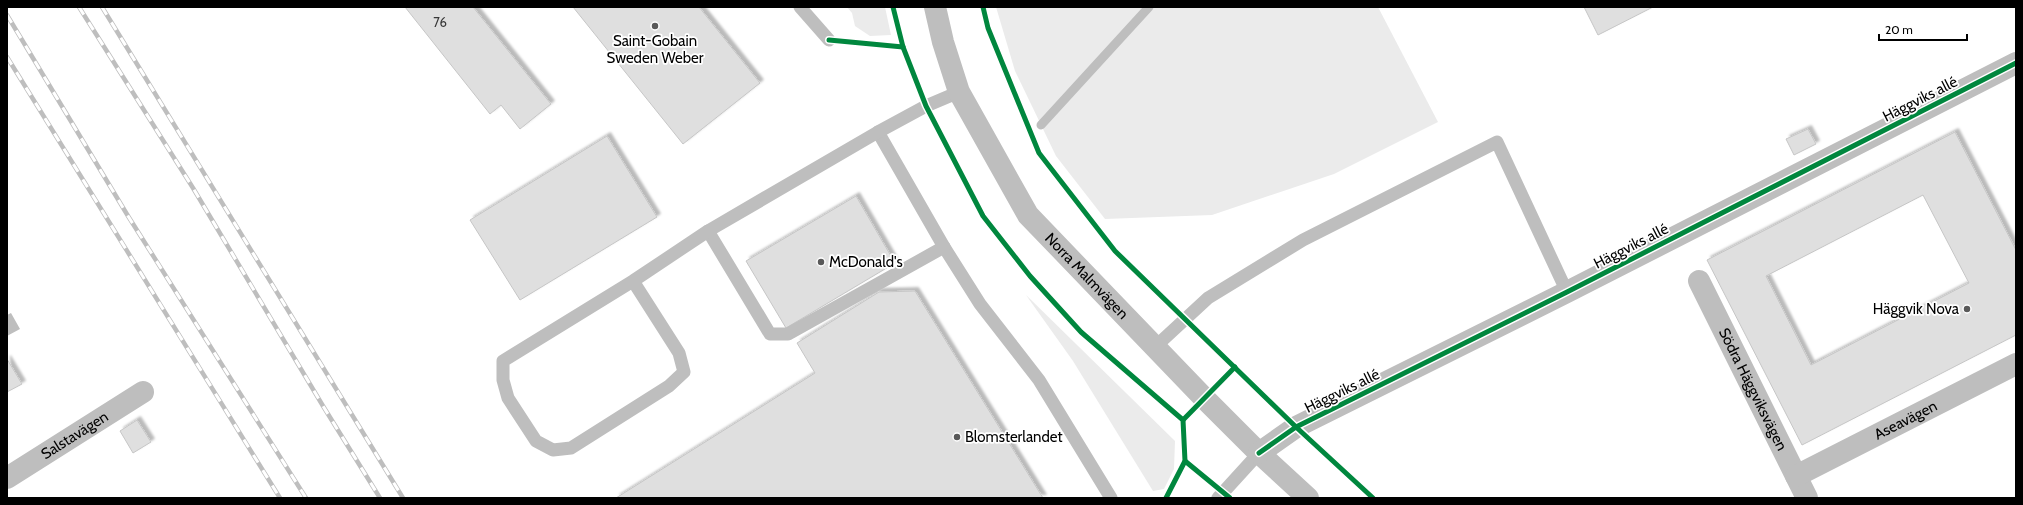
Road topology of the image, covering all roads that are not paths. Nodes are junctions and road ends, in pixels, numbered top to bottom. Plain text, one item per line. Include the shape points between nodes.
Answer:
1 (800, 7) edge
2 (935, 7) edge
3 (829, 40) dead end
4 (2016, 63) edge
5 (959, 92) junction
6 (878, 132) junction
7 (708, 231) junction
8 (944, 248) junction
9 (633, 281) junction
10 (1699, 281) dead end
11 (1567, 292) junction
12 (1155, 347) junction
13 (2016, 364) edge
14 (143, 392) dead end
15 (1259, 453) junction
16 (1796, 476) junction
17 (7, 478) edge
18 (1111, 498) edge
19 (1218, 498) edge
20 (1308, 498) edge
21 (1807, 498) edge

1 - 3 lane
2 - 5 street, Norra Malmvägen
4 - 11 street, Häggviks allé
5 - 6 lane via 926,106
5 - 12 street, Norra Malmvägen via 1028,215
6 - 7 lane
6 - 8 lane
7 - 8 lane via 770,334 788,334
7 - 9 lane
8 - 18 lane via 980,304 1039,380
9 - 9 lane via 503,361 503,380 508,398 536,441 553,450 571,448 669,386 684,372 679,353
10 - 16 street, Södra Häggviksvägen
11 - 12 lane via 1497,142 1303,240 1208,298
11 - 15 street, Häggviks allé via 1296,427
12 - 15 street, Norra Malmvägen
13 - 16 street, Aseavägen
14 - 17 street, Salstavägen
15 - 19 lane
15 - 20 street, Norra Malmvägen
16 - 21 street, Södra Häggviksvägen

